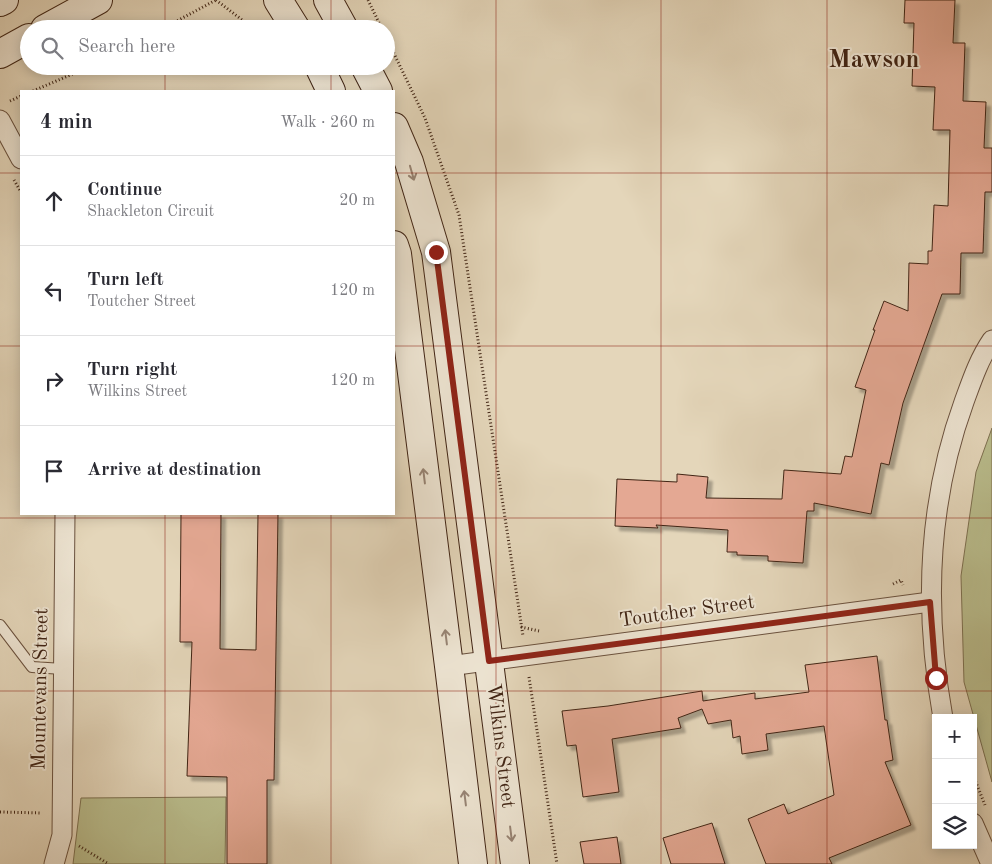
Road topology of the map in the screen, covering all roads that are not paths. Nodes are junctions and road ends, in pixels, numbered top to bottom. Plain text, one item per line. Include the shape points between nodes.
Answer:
1 (4, 0) edge
2 (98, 0) edge
3 (278, 0) edge
4 (328, 0) edge
5 (0, 2) edge
6 (61, 20) edge
7 (290, 20) edge
8 (339, 20) edge
9 (20, 43) edge
10 (0, 54) edge
11 (323, 75) edge
12 (370, 75) edge
13 (331, 90) edge
14 (377, 90) edge
15 (0, 120) edge
16 (395, 130) edge
17 (20, 157) edge
18 (395, 250) edge
19 (992, 340) edge
20 (65, 515) edge
21 (930, 602) junction
22 (0, 625) edge
23 (489, 661) junction
24 (449, 666) junction
25 (63, 669) junction
26 (942, 714) edge
27 (977, 834) edge
28 (54, 864) edge
29 (473, 864) edge
30 (514, 864) edge
31 (991, 864) edge

1 - 5 street
2 - 6 street
3 - 7 street
4 - 8 street
9 - 10 street
11 - 13 street
12 - 14 street
15 - 17 street
16 -> 23 street, Wilkins Street via 436,252
24 -> 18 street, Wilkins Street
19 - 21 street via 981,357 952,437 934,530
20 - 25 street, Mountevans Street
21 - 23 street, Toutcher Street
21 - 26 street
22 - 25 lane via 32,667
23 - 24 street, Toutcher Street
23 -> 30 street, Wilkins Street
29 -> 24 street, Wilkins Street
25 - 28 street, Mountevans Street via 62,836
27 - 31 street

